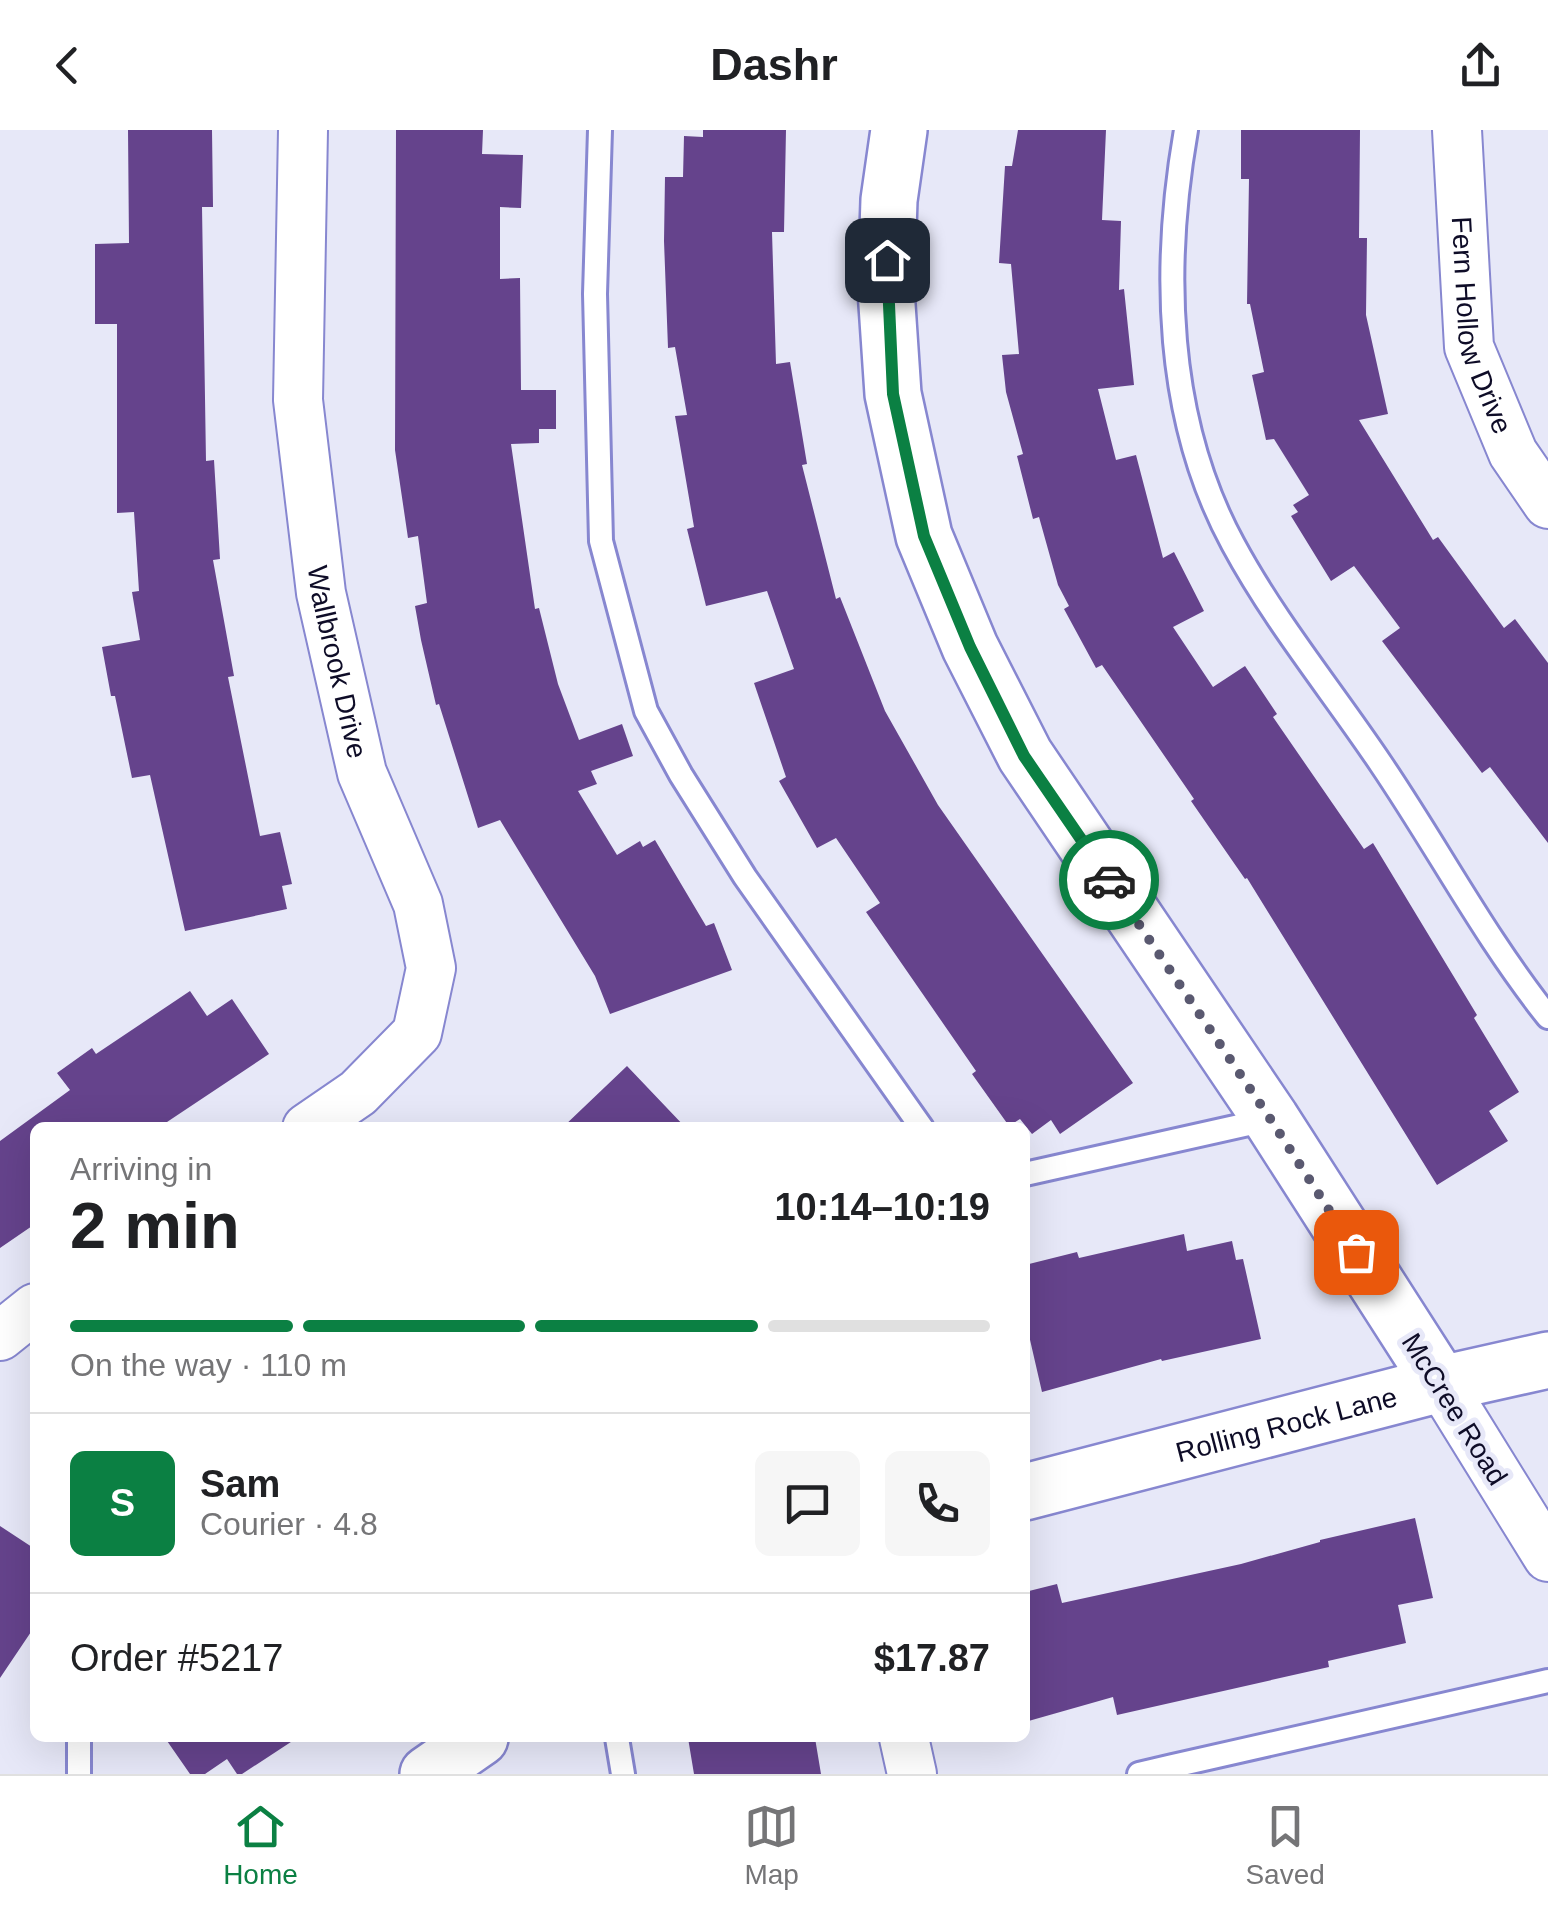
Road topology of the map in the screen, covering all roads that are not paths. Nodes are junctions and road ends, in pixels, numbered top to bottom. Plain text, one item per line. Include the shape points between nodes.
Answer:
1 (303, 130) edge
2 (600, 130) edge
3 (900, 130) edge
4 (1186, 130) edge
5 (1457, 130) edge
6 (1548, 504) edge
7 (1548, 1018) edge
8 (1271, 1120) junction
9 (316, 1122) edge
10 (918, 1122) edge
11 (1030, 1173) edge
12 (30, 1312) edge
13 (0, 1336) edge
14 (1548, 1360) edge
15 (1440, 1384) junction
16 (1030, 1491) edge
17 (1548, 1557) edge
18 (1548, 1681) edge
19 (79, 1742) edge
20 (474, 1742) edge
21 (617, 1742) edge
22 (905, 1742) edge
23 (1174, 1770) edge
24 (79, 1774) edge
25 (428, 1774) edge
26 (623, 1774) edge
27 (912, 1774) edge
28 (1139, 1774) edge

1 - 9 street, Wallbrook Drive via 298,400 320,592 362,773 418,904 431,968 416,1033 358,1093
2 - 10 lane via 594,294 601,541 646,710 745,877
3 - 8 street, McCree Road via 888,200 887,307 893,394 924,536 1024,756
4 - 7 lane via 1176,185 1174,334 1194,454 1231,542 1275,614
5 - 6 street, Fern Hollow Drive via 1469,347 1514,452
8 - 11 lane
8 - 15 street, McCree Road
12 - 13 street
14 - 15 street, Rolling Rock Lane
15 - 16 street, Rolling Rock Lane
15 - 17 street, McCree Road
18 - 23 lane
19 - 24 lane
20 - 25 street
21 - 26 lane
22 - 27 street
23 - 28 lane

